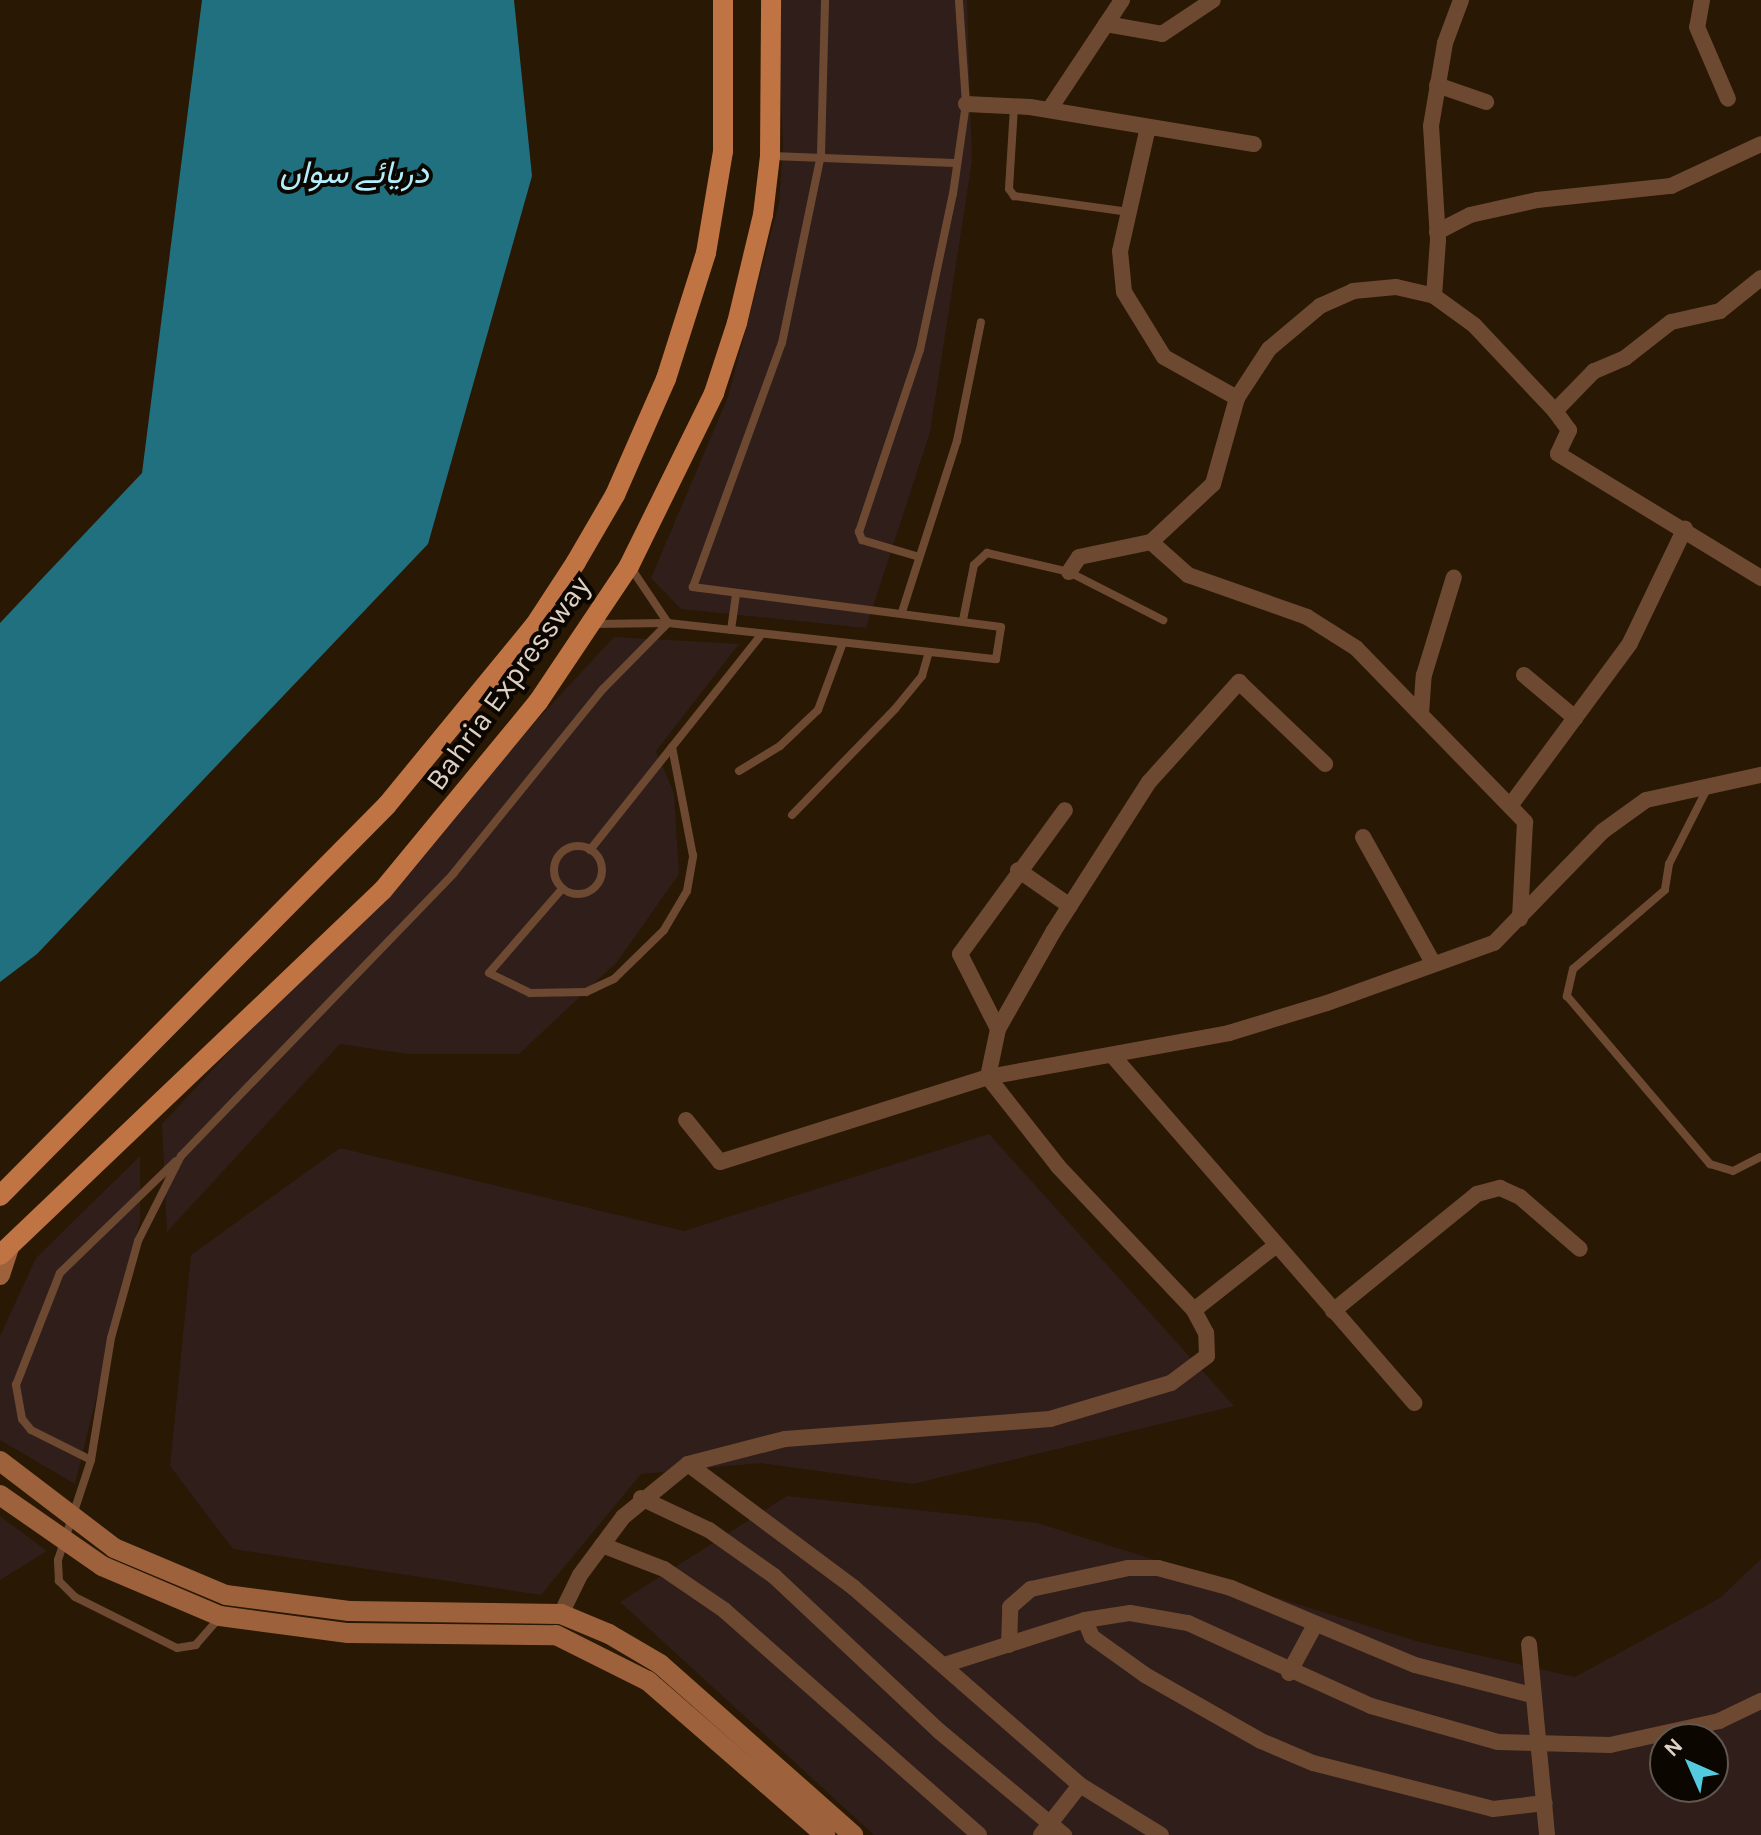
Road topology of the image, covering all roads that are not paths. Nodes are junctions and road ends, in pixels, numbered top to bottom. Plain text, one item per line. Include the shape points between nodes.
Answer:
1 (723, 0) edge
2 (771, 0) edge
3 (825, 0) edge
4 (959, 0) edge
5 (1122, 0) edge
6 (1213, 0) edge
7 (1461, 0) edge
8 (1702, 0) edge
9 (1106, 24) junction
10 (1437, 85) junction
11 (1728, 99) dead end
12 (1486, 102) dead end
13 (966, 104) junction
14 (1014, 106) junction
15 (1049, 110) junction
16 (1148, 127) junction
17 (1254, 144) dead end
18 (1761, 144) edge
19 (821, 155) junction
20 (770, 156) junction
21 (954, 163) junction
22 (1130, 212) junction
23 (1437, 232) junction
24 (1761, 278) edge
25 (1434, 296) junction
26 (981, 322) dead end
27 (1237, 398) junction
28 (1555, 411) junction
29 (1685, 528) junction
30 (1151, 542) junction
31 (916, 556) junction
32 (629, 566) junction
33 (1069, 572) junction
34 (1454, 577) dead end
35 (1761, 578) edge
36 (736, 595) junction
37 (902, 612) junction
38 (963, 620) junction
39 (1163, 620) dead end
40 (668, 623) junction
41 (593, 624) junction
42 (731, 630) junction
43 (762, 634) junction
44 (842, 645) junction
45 (928, 655) junction
46 (1524, 675) dead end
47 (1421, 714) junction
48 (1575, 718) junction
49 (672, 747) junction
50 (1325, 764) dead end
51 (739, 771) dead end
52 (1761, 775) edge
53 (1708, 785) junction
54 (1510, 806) junction
55 (1065, 810) dead end
56 (792, 815) dead end
57 (1363, 837) dead end
58 (590, 850) junction
59 (1018, 870) junction
60 (562, 889) junction
61 (1070, 906) junction
62 (1520, 919) junction
63 (1432, 961) junction
64 (998, 1029) junction
65 (1112, 1055) junction
66 (988, 1077) junction
67 (686, 1120) dead end
68 (181, 1156) junction
69 (1761, 1157) edge
70 (0, 1196) edge
71 (1275, 1246) junction
72 (1580, 1249) dead end
73 (4, 1252) edge
74 (0, 1275) edge
75 (1194, 1310) junction
76 (1333, 1311) junction
77 (1415, 1403) dead end
78 (91, 1460) junction
79 (0, 1461) edge
80 (688, 1464) junction
81 (0, 1495) edge
82 (641, 1498) junction
83 (68, 1517) junction
84 (63, 1542) junction
85 (602, 1545) junction
86 (561, 1614) junction
87 (220, 1616) junction
88 (1085, 1620) junction
89 (1315, 1625) junction
90 (1529, 1644) dead end
91 (1009, 1645) junction
92 (944, 1665) junction
93 (1289, 1673) junction
94 (1532, 1695) junction
95 (1761, 1702) edge
96 (1538, 1746) junction
97 (1080, 1785) junction
98 (1545, 1803) junction
99 (1045, 1830) edge
100 (825, 1835) edge
101 (853, 1835) edge
102 (979, 1835) edge
103 (1064, 1835) edge
104 (1161, 1835) edge
105 (1547, 1835) edge

1 - 70 main road, Bahria Expressway via 723,151 706,253 666,379 615,495 576,562 535,625 387,805
2 - 20 main road, Bahria Expressway
3 - 19 lane
4 - 13 lane
5 - 9 street
6 - 9 street via 1162,34
7 - 10 street
8 - 11 street via 1697,27
9 - 15 street
10 - 12 street
10 - 23 street via 1431,126
13 - 14 street
13 - 21 lane
14 - 15 street
14 - 22 lane via 1009,189 1014,196
15 - 16 street
16 - 17 street
16 - 22 street
18 - 23 street via 1671,186 1537,200 1470,215
19 - 20 lane
19 - 21 lane
19 - 36 lane via 782,343 693,587
20 - 32 main road, Bahria Expressway via 763,215 714,393
21 - 31 lane via 920,350 859,532 862,540
22 - 27 street via 1120,251 1124,292 1141,327 1164,357
23 - 25 street
24 - 28 street via 1720,311 1671,322 1625,358 1594,371
25 - 27 street via 1377,286 1320,306 1269,349
25 - 28 street via 1474,325
26 - 31 lane via 957,441
27 - 30 street via 1213,484
28 - 29 street via 1569,430 1558,454
29 - 35 street
29 - 48 street via 1630,643
30 - 33 street via 1079,557
30 - 47 street via 1188,575 1307,617 1344,640
31 - 37 lane
32 - 40 lane
32 - 41 main road, Bahria Expressway
33 - 38 lane via 987,553 974,565
33 - 39 lane
34 - 47 street via 1424,675
36 - 37 lane
36 - 42 lane
37 - 38 lane
38 - 45 lane via 1001,627 996,659
40 - 41 lane
40 - 42 lane
40 - 68 lane via 603,689 453,874
41 - 73 main road, Bahria Expressway via 538,702 383,890
42 - 43 lane
43 - 44 lane
43 - 49 lane
44 - 45 lane
44 - 51 lane via 818,710 788,740
45 - 56 lane via 922,676 895,709
46 - 48 street
47 - 54 street
48 - 54 street
49 - 58 lane
49 - 60 lane via 693,856 687,891 664,930 614,979 586,992 530,993 489,973
50 - 61 street via 1239,682 1149,782
52 - 53 street
53 - 62 street via 1635,807
53 - 69 lane via 1669,864 1665,890 1573,969 1567,996 1710,1164 1733,1171
54 - 62 street via 1525,822
55 - 59 street
57 - 63 street
58 - 60 lane via 571,847 560,854 555,878
58 - 60 lane via 602,863 597,887 573,895
59 - 61 street
59 - 64 street via 960,954
61 - 64 street
62 - 63 street via 1494,943
63 - 65 street via 1229,1033
64 - 66 street
65 - 66 street
65 - 71 street
66 - 67 street via 720,1162
66 - 75 street via 1058,1166
68 - 78 lane via 138,1241 111,1338
68 - 78 lane via 60,1273 16,1385 16,1401 31,1430
71 - 75 street
71 - 76 street
72 - 76 street via 1520,1197 1500,1188 1477,1194
73 - 74 main road
75 - 80 street via 1206,1333 1207,1356 1171,1383 1050,1419 785,1439
76 - 77 street
78 - 83 lane
79 - 83 main road
80 - 82 street
80 - 92 street via 853,1587
81 - 84 main road
82 - 85 street
82 - 99 street via 709,1530 774,1576
83 - 84 lane
83 - 86 main road via 168,1575 226,1595 349,1611
84 - 87 main road via 160,1595
84 - 87 lane via 59,1581 123,1623 184,1648 203,1640
85 - 86 street
85 - 102 street via 664,1569 724,1610
86 - 101 main road via 660,1664
87 - 100 main road via 348,1633 556,1635 648,1681
88 - 91 street
88 - 93 street via 1130,1613 1188,1623
88 - 98 street via 1092,1637 1145,1675 1261,1741 1313,1763 1493,1809
89 - 91 street via 1209,1580 1128,1568 1022,1595 1008,1615
89 - 93 street
89 - 94 street via 1456,1679
90 - 94 street
91 - 92 street
92 - 97 street
93 - 96 street via 1426,1724
94 - 96 street
95 - 96 street via 1656,1737
96 - 98 street
97 - 99 street
97 - 104 street
98 - 105 street
99 - 103 street

